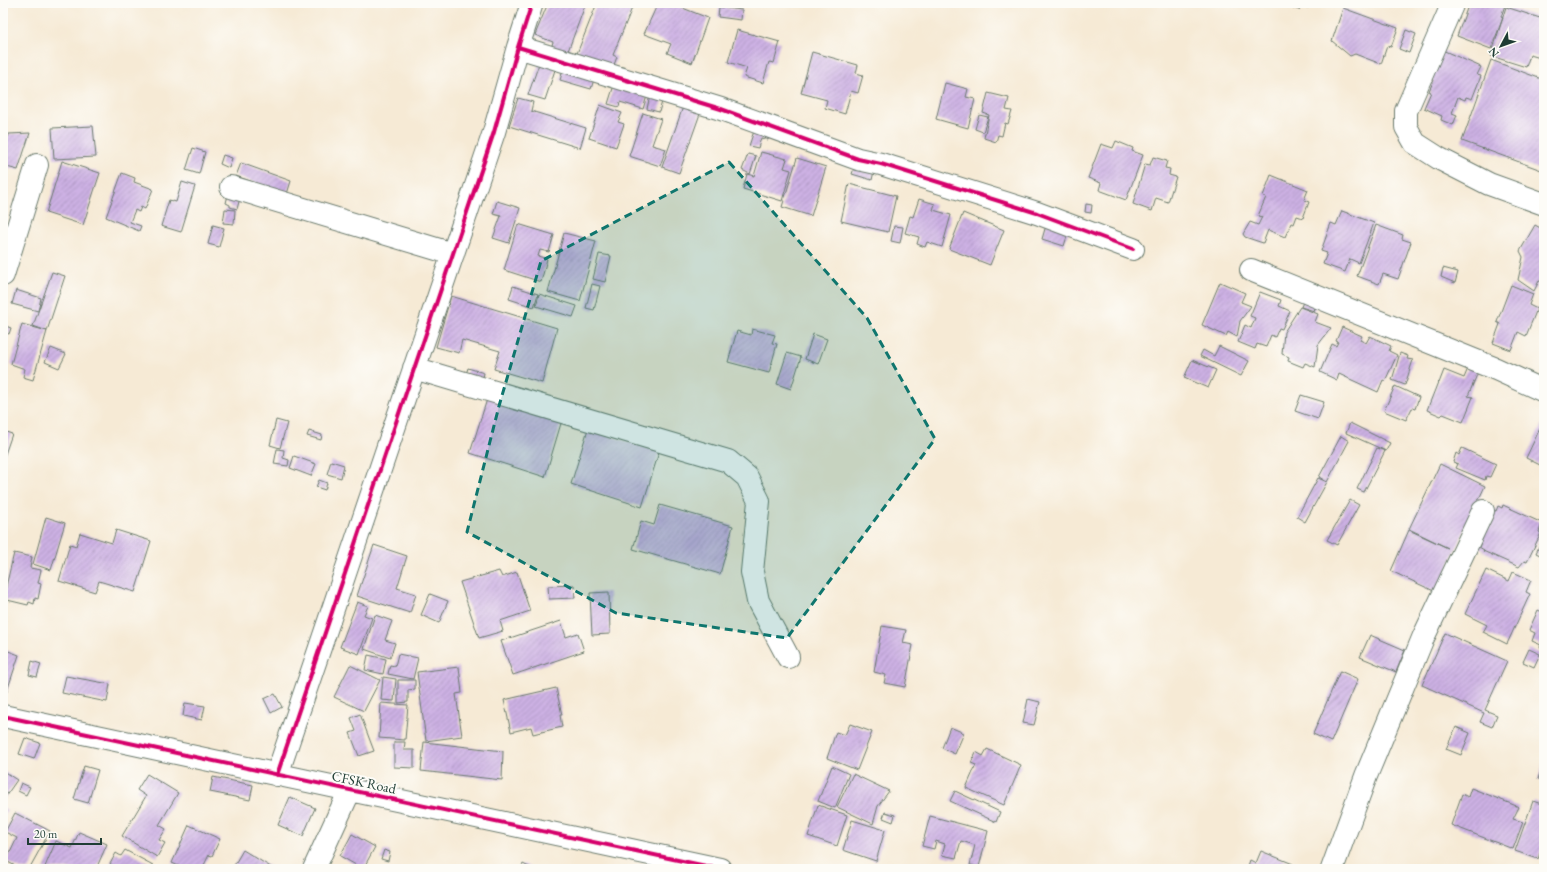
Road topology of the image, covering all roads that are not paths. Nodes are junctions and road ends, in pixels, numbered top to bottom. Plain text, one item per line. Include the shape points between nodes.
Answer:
1 (532, 3) edge
2 (1453, 3) edge
3 (518, 47) junction
4 (37, 165) dead end
5 (231, 187) dead end
6 (1544, 204) edge
7 (1133, 249) dead end
8 (453, 254) junction
9 (1251, 270) dead end
10 (3, 275) edge
11 (414, 368) junction
12 (1544, 391) edge
13 (1483, 511) dead end
14 (788, 657) dead end
15 (3, 716) edge
16 (277, 775) junction
17 (350, 790) junction
18 (314, 869) edge
19 (720, 869) edge
20 (1332, 869) edge

1 - 3 street
2 - 6 street via 1406,111 1406,127 1415,143 1440,159 1489,184
3 - 7 street via 722,110 858,159 1037,213
3 - 8 street via 494,132
4 - 10 street
5 - 8 street
8 - 11 street
9 - 12 street via 1496,369
11 - 14 street via 728,461 747,477 759,501 752,572 758,601
11 - 16 street
13 - 20 street via 1423,638 1366,776
15 - 16 street, CFSK Road
16 - 17 street, CFSK Road
17 - 18 street
17 - 19 street, CFSK Road

